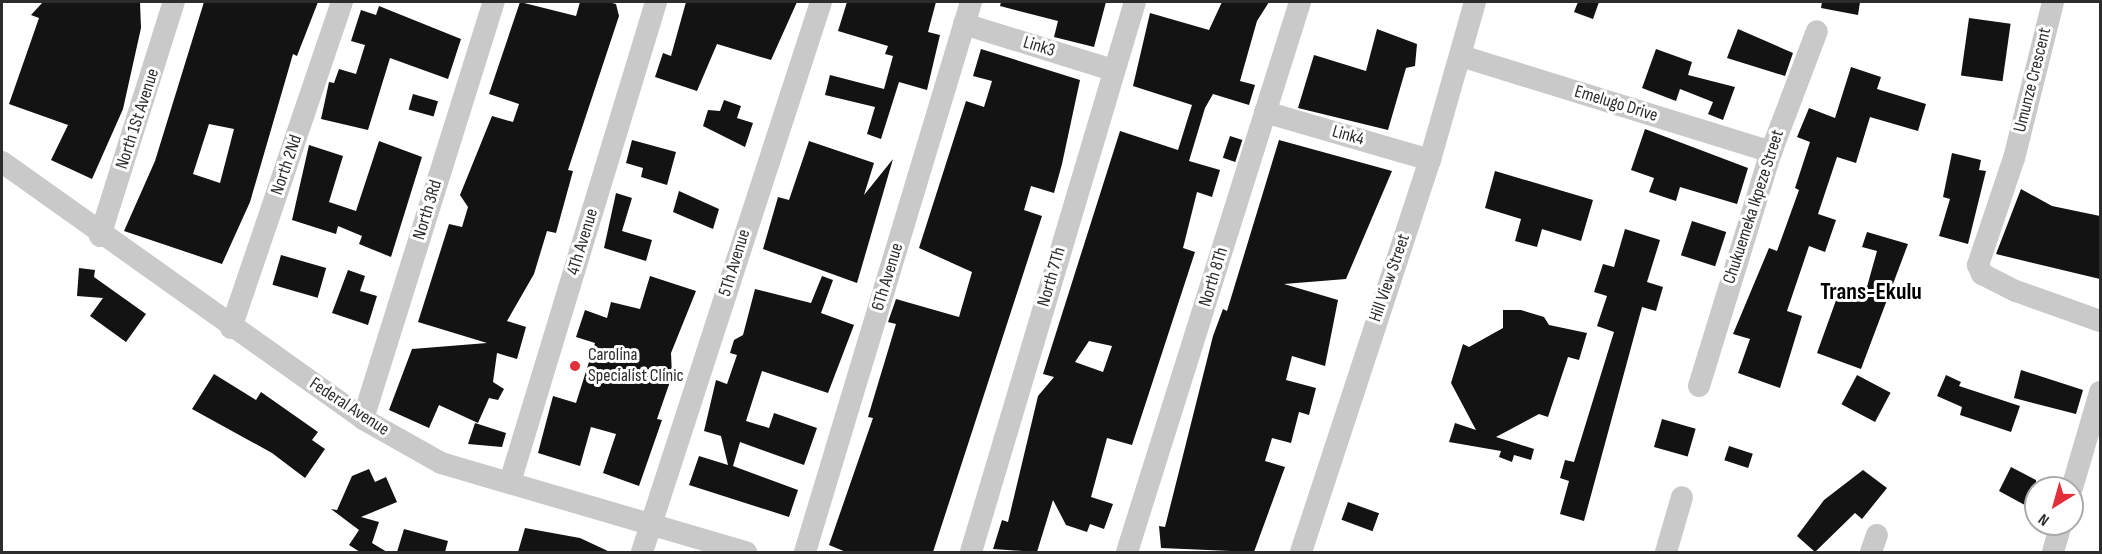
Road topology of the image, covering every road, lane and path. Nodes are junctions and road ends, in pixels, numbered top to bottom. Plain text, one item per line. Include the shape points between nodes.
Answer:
1 (174, 2) edge
2 (342, 2) edge
3 (494, 2) edge
4 (656, 2) edge
5 (821, 2) edge
6 (971, 2) edge
7 (1135, 2) edge
8 (1300, 2) edge
9 (1475, 2) edge
10 (2053, 2) edge
11 (964, 24) junction
12 (1817, 31) dead end
13 (1461, 56) junction
14 (1113, 70) junction
15 (1265, 112) junction
16 (1771, 152) junction
17 (1430, 160) junction
18 (2, 162) edge
19 (100, 236) junction
20 (2100, 321) edge
21 (231, 328) junction
22 (1699, 386) dead end
23 (2100, 393) edge
24 (363, 419) junction
25 (2076, 476) edge
26 (510, 482) junction
27 (1682, 496) dead end
28 (653, 525) junction
29 (2058, 536) edge
30 (642, 552) edge
31 (746, 552) edge
32 (805, 552) edge
33 (971, 552) edge
34 (1127, 552) edge
35 (1301, 552) edge
36 (1666, 552) edge
37 (2053, 552) edge

1 - 19 street, North 1St Avenue
2 - 21 street, North 2Nd
3 - 24 street, North 3Rd
4 - 26 street, 4Th Avenue
5 - 28 street, 5Th Avenue
6 - 11 street, 6Th Avenue
7 - 14 street, North 7Th
8 - 15 street, North 8Th
9 - 13 street, Hill View Street
10 - 20 street, Umunze Crescent via 2014,158 1979,255 1982,274
11 - 14 street, Link3
11 - 32 street, 6Th Avenue
12 - 16 street, Chukuemeka Ikpeze Street
13 - 16 street, Emelugo Drive
13 - 17 street, Hill View Street
14 - 33 street, North 7Th
15 - 17 street, Link4
15 - 34 street, North 8Th
16 - 22 street, Chukuemeka Ikpeze Street
17 - 35 street, Hill View Street
18 - 19 street, Federal Avenue
19 - 21 street, Federal Avenue
21 - 24 street, Federal Avenue
23 - 25 street
24 - 26 street, Federal Avenue via 441,463
26 - 28 street, Federal Avenue
27 - 36 street
28 - 30 street, 5Th Avenue
28 - 31 street, Federal Avenue
29 - 37 street

